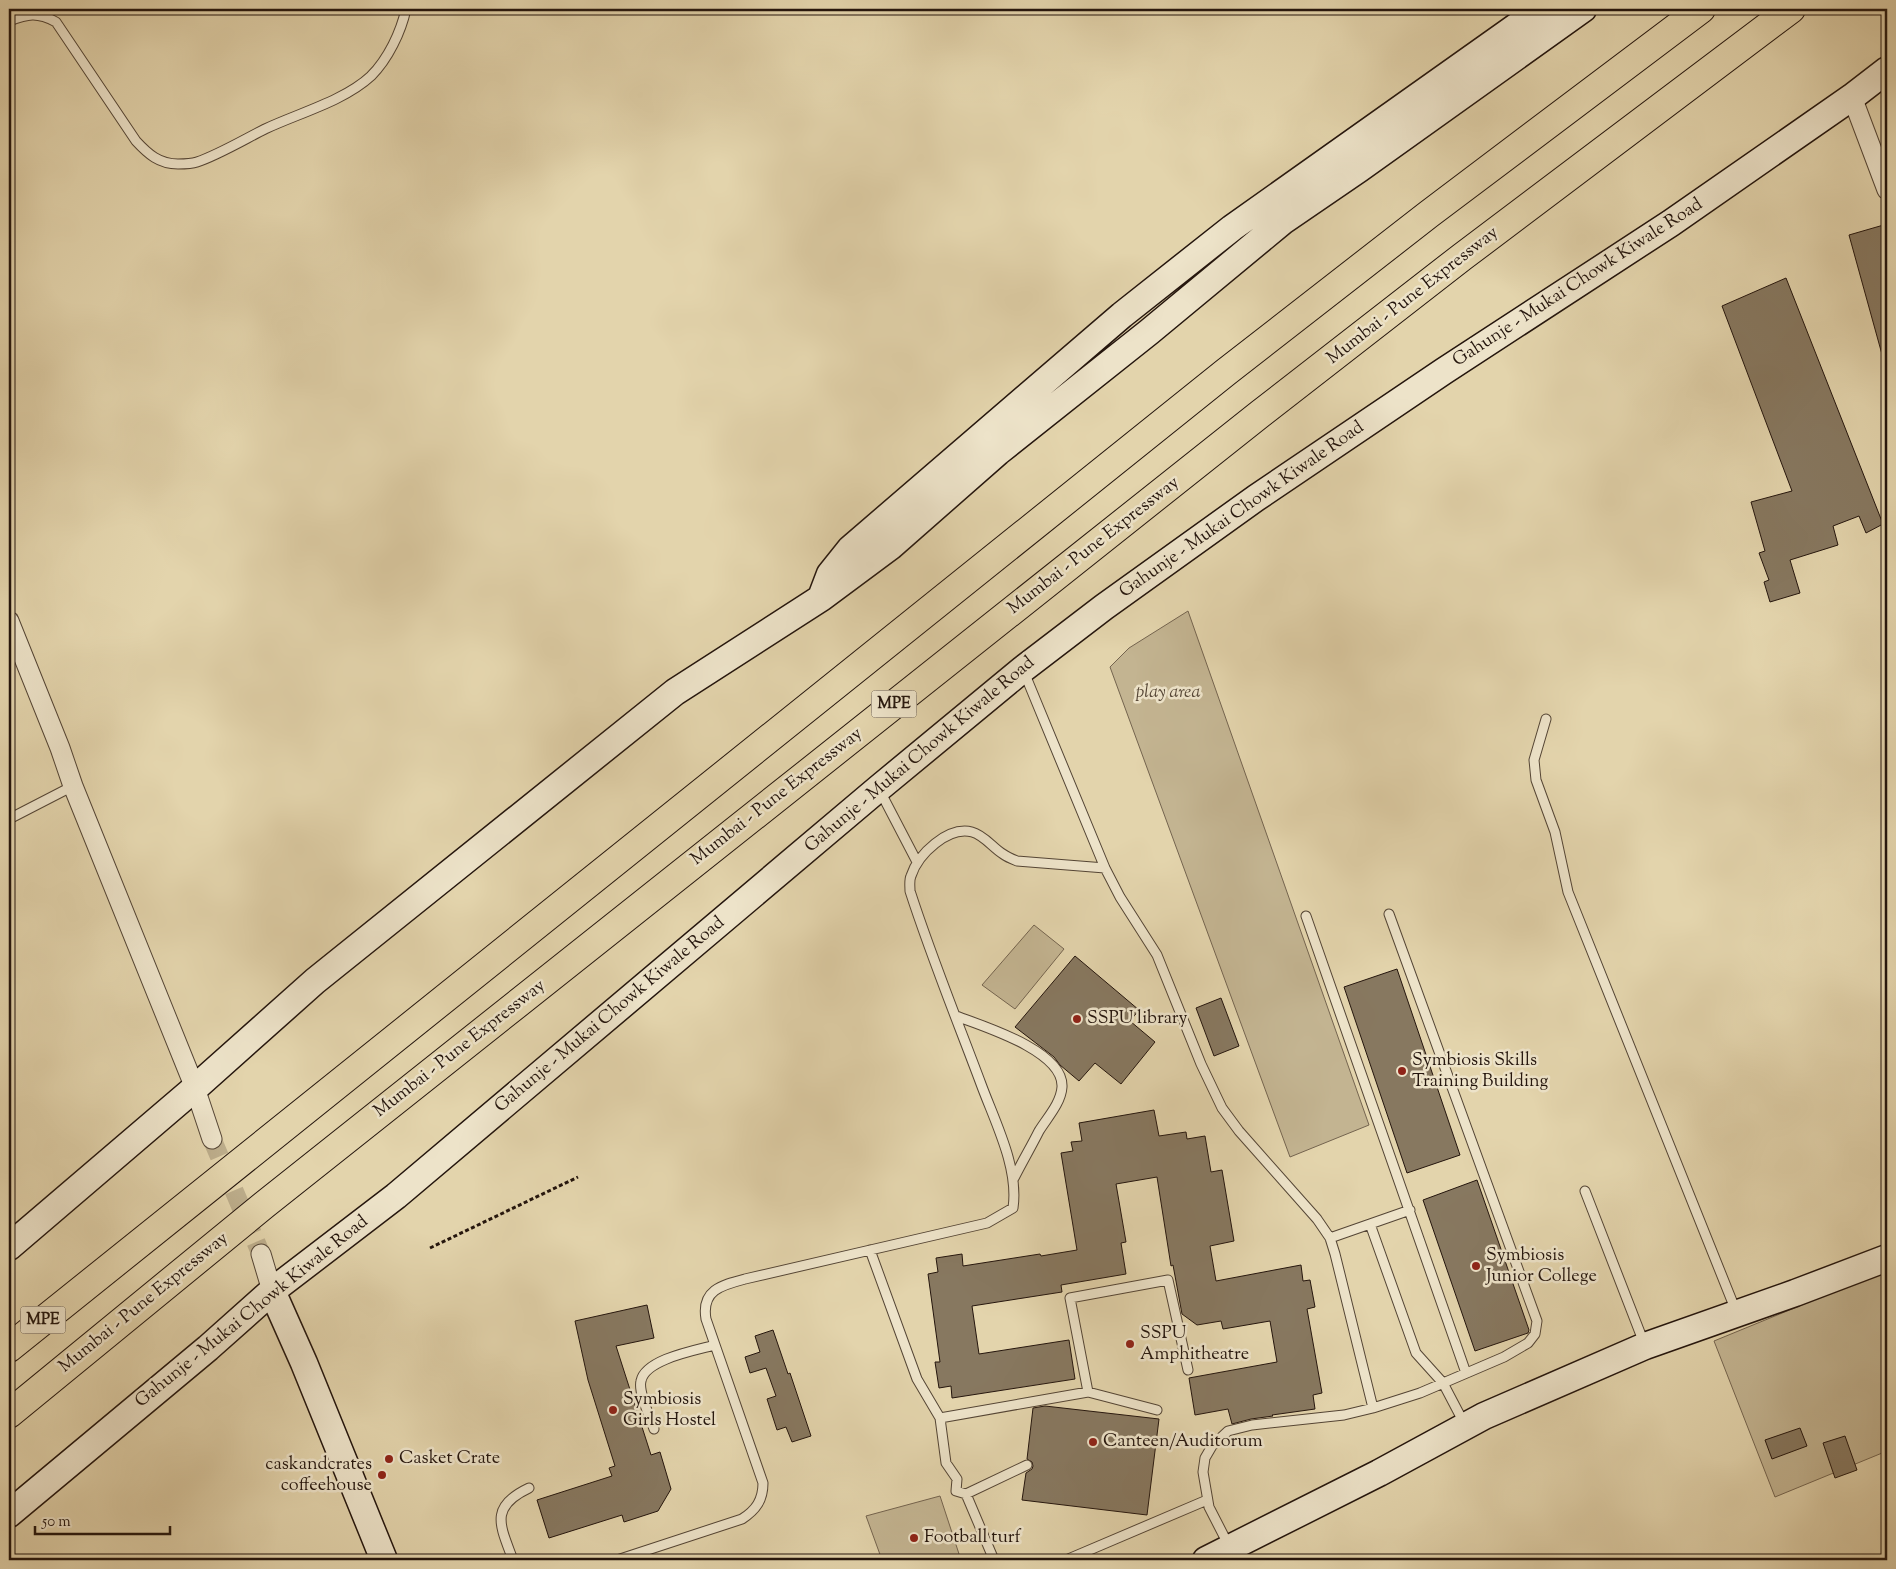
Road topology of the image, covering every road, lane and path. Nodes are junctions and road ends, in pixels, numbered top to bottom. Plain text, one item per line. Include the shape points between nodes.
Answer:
1 (406, 9) edge
2 (1541, 9) edge
3 (1582, 9) edge
4 (1701, 9) edge
5 (1791, 9) edge
6 (9, 21) edge
7 (1887, 70) edge
8 (1852, 97) junction
9 (1887, 190) edge
10 (821, 598) junction
11 (9, 621) edge
12 (1023, 669) junction
13 (1546, 719) dead end
14 (72, 786) junction
15 (878, 788) junction
16 (9, 819) edge
17 (917, 862) junction
18 (1105, 868) junction
19 (1389, 914) dead end
20 (1306, 916) dead end
21 (956, 1016) junction
22 (196, 1088) junction
23 (212, 1139) tunnel mouth
24 (578, 1177) dead end
25 (1014, 1178) junction
26 (1585, 1191) dead end
27 (1410, 1210) junction
28 (1370, 1224) junction
29 (1330, 1238) junction
30 (9, 1247) edge
31 (430, 1248) dead end
32 (870, 1250) junction
33 (261, 1254) tunnel mouth
34 (1887, 1258) edge
35 (272, 1291) junction
36 (1737, 1314) junction
37 (715, 1344) junction
38 (1645, 1346) junction
39 (9, 1348) edge
40 (1188, 1370) dead end
41 (1466, 1373) junction
42 (1443, 1383) junction
43 (1088, 1392) junction
44 (1373, 1408) junction
45 (1157, 1410) dead end
46 (9, 1414) edge
47 (940, 1418) junction
48 (1466, 1426) junction
49 (654, 1429) dead end
50 (1027, 1465) dead end
51 (529, 1488) dead end
52 (966, 1494) junction
53 (1208, 1500) junction
54 (9, 1514) edge
55 (1230, 1548) junction
56 (384, 1560) edge
57 (513, 1560) edge
58 (617, 1560) edge
59 (994, 1560) edge
60 (1066, 1560) edge
61 (1206, 1560) edge

1 - 6 lane via 389,52 371,75 348,92 196,162 178,164 161,162 136,141 56,22 35,14
2 - 10 street via 1232,228 1122,314 850,549 830,574
3 - 10 street via 1283,221 998,452 891,546
4 - 39 highway, MPE via 1226,372
5 - 46 highway, Mumbai - Pune Expressway / MPE via 1268,408 264,1204
7 - 8 street, Gahunje - Mukai Chowk Kiwale Road
8 - 9 street
8 - 12 street, Gahunje - Mukai Chowk Kiwale Road via 1671,223 1264,493
10 - 22 street via 676,692 315,981
11 - 14 street
12 - 15 street, Gahunje - Mukai Chowk Kiwale Road
12 - 18 lane
13 - 36 lane via 1534,760 1536,780 1555,832 1568,892
14 - 16 lane
14 - 22 street
15 - 17 lane
15 - 35 street, Gahunje - Mukai Chowk Kiwale Road via 396,1196
17 - 18 lane via 932,846 964,831 974,832 1017,861
17 - 21 lane via 910,877 910,891
18 - 29 lane via 1157,955 1222,1108
19 - 41 lane via 1537,1321 1535,1334 1528,1343
20 - 27 lane
21 - 25 lane
21 - 25 lane via 992,1029 1035,1051 1059,1074 1062,1087 1058,1102
22 - 23 street
22 - 30 street
24 - 31 path
25 - 32 lane via 1013,1208 1002,1216 987,1223
26 - 38 lane
27 - 28 lane
27 - 41 lane
28 - 29 lane
28 - 42 lane via 1416,1353
29 - 44 lane
32 - 37 lane via 720,1286 707,1300 704,1309
32 - 47 lane via 918,1379
33 - 35 street
34 - 36 street
35 - 54 street, Gahunje - Mukai Chowk Kiwale Road
35 - 56 street
36 - 38 street
37 - 49 lane via 658,1362 644,1372 640,1382 642,1394
37 - 58 lane via 763,1483 763,1494 752,1512 742,1519
38 - 48 street
40 - 43 lane via 1168,1280 1070,1298
41 - 42 lane
42 - 44 lane
42 - 48 lane
43 - 45 lane
43 - 47 lane
44 - 53 lane via 1344,1415 1252,1425 1228,1432 1212,1446 1206,1458 1203,1472
47 - 52 lane via 946,1463 957,1479 956,1492
48 - 55 street
50 - 52 lane
51 - 57 lane via 513,1496 505,1505 501,1518
52 - 59 lane
53 - 55 lane
53 - 60 lane
55 - 61 street

